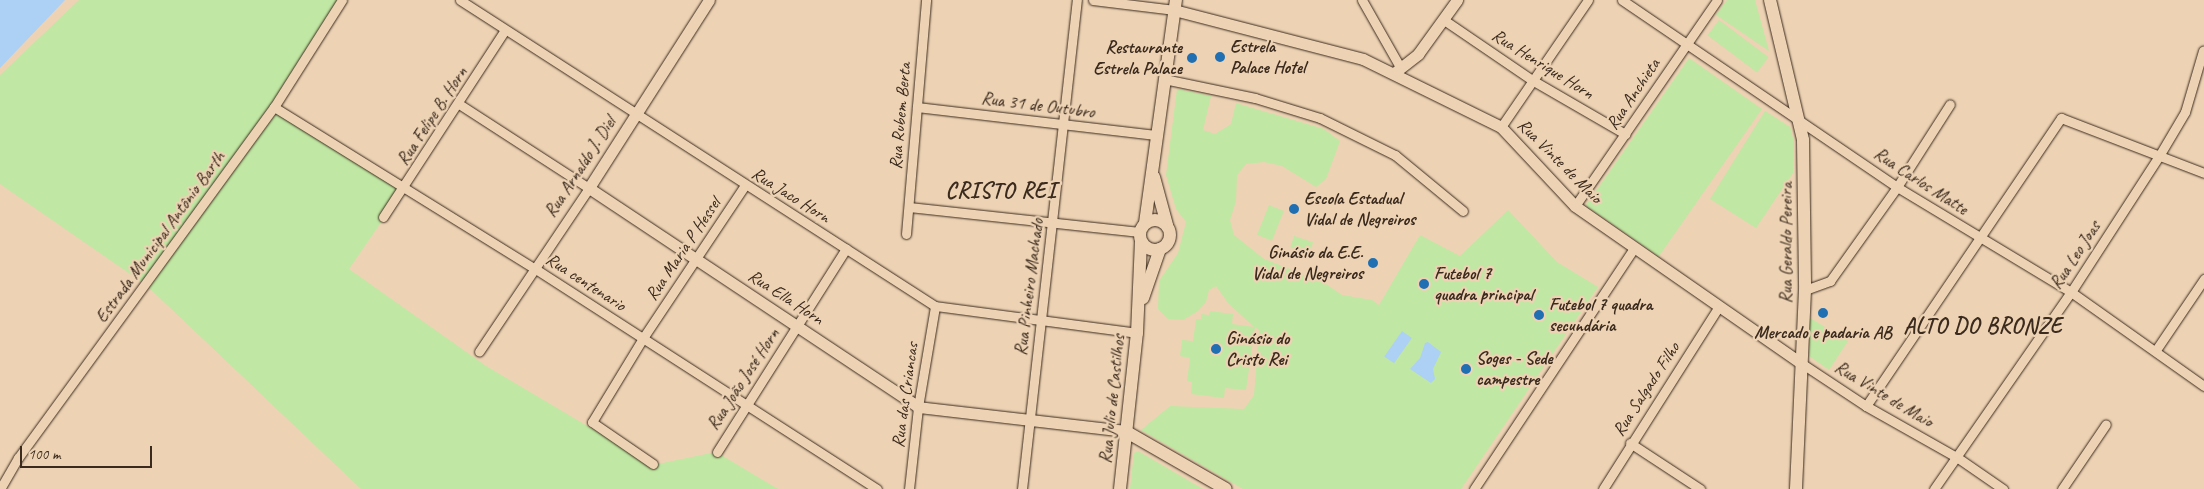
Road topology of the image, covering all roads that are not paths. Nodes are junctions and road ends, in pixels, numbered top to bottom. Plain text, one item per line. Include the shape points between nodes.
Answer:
1 (342, 0) edge
2 (460, 0) edge
3 (709, 0) edge
4 (926, 0) edge
5 (1078, 0) edge
6 (1093, 0) edge
7 (1362, 0) edge
8 (1457, 0) edge
9 (1588, 0) edge
10 (1622, 0) edge
11 (1717, 0) edge
12 (1770, 0) edge
13 (1175, 5) edge
14 (1444, 20) junction
15 (505, 30) junction
16 (1687, 44) junction
17 (2203, 51) edge
18 (1397, 70) junction
19 (1164, 79) junction
20 (1532, 80) junction
21 (459, 104) junction
22 (1950, 104) dead end
23 (274, 107) junction
24 (917, 107) junction
25 (636, 113) junction
26 (1800, 121) junction
27 (1064, 125) junction
28 (1501, 128) junction
29 (1625, 134) junction
30 (1155, 135) junction
31 (2159, 156) junction
32 (1152, 170) junction
33 (2204, 173) edge
34 (745, 185) junction
35 (1898, 187) junction
36 (589, 188) junction
37 (404, 189) junction
38 (1575, 206) junction
39 (909, 207) junction
40 (1463, 211) dead end
41 (383, 217) dead end
42 (1054, 222) junction
43 (1167, 225) junction
44 (1142, 233) junction
45 (906, 234) dead end
46 (1979, 238) junction
47 (1634, 248) junction
48 (846, 249) junction
49 (1160, 250) junction
50 (695, 260) junction
51 (534, 268) junction
52 (2204, 280) edge
53 (1805, 290) junction
54 (2072, 292) junction
55 (934, 306) junction
56 (1718, 308) junction
57 (1138, 312) junction
58 (1040, 322) junction
59 (798, 325) junction
60 (1136, 333) junction
61 (643, 338) junction
62 (2156, 350) junction
63 (479, 352) dead end
64 (1801, 363) junction
65 (2204, 386) edge
66 (746, 403) junction
67 (1866, 406) junction
68 (918, 407) junction
69 (1029, 417) junction
70 (2106, 424) dead end
71 (1125, 431) junction
72 (1630, 443) junction
73 (717, 452) dead end
74 (1958, 458) junction
75 (653, 464) dead end
76 (0, 489) edge
77 (878, 489) edge
78 (909, 489) edge
79 (1022, 489) edge
80 (1120, 489) edge
81 (1226, 489) edge
82 (1474, 489) edge
83 (1603, 489) edge
84 (1700, 489) edge
85 (1796, 489) edge
86 (1934, 489) edge
87 (2003, 489) edge
88 (2062, 489) edge

1 - 23 street, Estrada Municipal Antônio Barth
2 - 15 street, Rua Jaco Horn
3 - 25 street, Rua Arnaldo J. Diel
4 - 24 street, Rua Rubem Berta
5 - 27 street, Rua Pinheiro Machado
6 - 13 street, Rua Vinte de Maio
7 - 18 street
8 - 14 street
9 - 20 street
10 - 16 street, Rua Carlos Matte
11 - 16 street, Rua Anchieta
12 - 26 main road, Rua Geraldo Pereira
13 - 18 street, Rua Vinte de Maio
13 - 19 main road, Rua Julio de Castilhos
14 - 18 street via 1418,54
14 - 20 street, Rua Henrique Horn
15 - 21 street, Rua Felipe B. Horn
15 - 25 street, Rua Jaco Horn
16 - 26 street, Rua Carlos Matte
16 - 29 street, Rua Anchieta
17 - 31 street, Rua Leo Joas via 2185,112
18 - 28 street, Rua Vinte de Maio
19 - 30 main road, Rua Julio de Castilhos
19 - 40 street via 1255,98 1320,118 1395,155
20 - 28 street
20 - 29 street, Rua Henrique Horn
21 - 36 street, Rua Ella Horn
21 - 37 street, Rua Felipe B. Horn
22 - 35 street
23 - 37 street, Rua centenario
23 - 76 street, Estrada Municipal Antônio Barth via 18,458
24 - 27 street, Rua 31 de Outubro
24 - 39 street, Rua Rubem Berta
25 - 34 street, Rua Jaco Horn
25 - 36 street, Rua Arnaldo J. Diel
26 - 35 street, Rua Carlos Matte
26 - 53 main road, Rua Geraldo Pereira via 1804,158
27 - 30 street, Rua 31 de Outubro
27 - 42 street, Rua Pinheiro Machado
28 - 38 street, Rua Vinte de Maio
29 - 38 street, Rua Anchieta
30 - 32 main road, Rua Julio de Castilhos
31 - 33 street
31 - 46 street via 2061,118
31 - 54 street, Rua Leo Joas
32 - 43 main road, Rua Julio de Castilhos
32 - 44 main road, Rua Julio de Castilhos
34 - 48 street, Rua Jaco Horn
34 - 50 street, Rua Maria P Hessel
35 - 46 street, Rua Carlos Matte
35 - 53 street via 1830,281
36 - 50 street, Rua Ella Horn
36 - 51 street, Rua Arnaldo J. Diel
37 - 41 street, Rua Felipe B. Horn
37 - 51 street, Rua centenario
38 - 47 street, Rua Vinte de Maio
39 - 42 street
39 - 45 street, Rua Rubem Berta
42 - 44 street
42 - 58 street, Rua Pinheiro Machado
43 - 44 main road via 1154,219
43 - 49 main road via 1170,239
44 - 49 main road via 1149,249
44 - 57 main road, Rua Julio de Castilhos
46 - 54 street, Rua Carlos Matte
46 - 67 street
47 - 56 street, Rua Vinte de Maio
47 - 82 street
48 - 55 street, Rua Jaco Horn
48 - 59 street, Rua João José Horn
49 - 57 main road, Rua Julio de Castilhos
50 - 59 street, Rua Ella Horn
50 - 61 street, Rua Maria P Hessel
51 - 61 street, Rua centenario
51 - 63 street, Rua Arnaldo J. Diel
52 - 62 street
53 - 64 main road, Rua Geraldo Pereira
54 - 62 street, Rua Carlos Matte
54 - 74 street, Rua Leo Joas
55 - 58 street, Rua Jaco Horn
55 - 68 street, Rua das Criancas
56 - 64 street, Rua Vinte de Maio
56 - 72 street, Rua Salgado Filho
57 - 60 main road, Rua Julio de Castilhos
58 - 60 street, Rua Jaco Horn
58 - 69 street, Rua Pinheiro Machado
59 - 66 street, Rua João José Horn
59 - 68 street, Rua Ella Horn
60 - 71 main road, Rua Julio de Castilhos
61 - 66 street, Rua centenario
61 - 75 street, Rua Maria P Hessel via 592,422
62 - 65 street, Rua Carlos Matte
64 - 67 street, Rua Vinte de Maio
64 - 85 main road, Rua Geraldo Pereira
66 - 73 street, Rua João José Horn
66 - 77 street, Rua centenario
67 - 74 street, Rua Vinte de Maio
68 - 69 street, Rua Ella Horn
68 - 78 street, Rua das Criancas
69 - 71 street, Rua Ella Horn
69 - 79 street, Rua Pinheiro Machado
70 - 88 street
71 - 80 main road, Rua Julio de Castilhos
71 - 81 main road
72 - 83 street, Rua Salgado Filho
72 - 84 street
74 - 86 street, Rua Leo Joas
74 - 87 street, Rua Vinte de Maio

